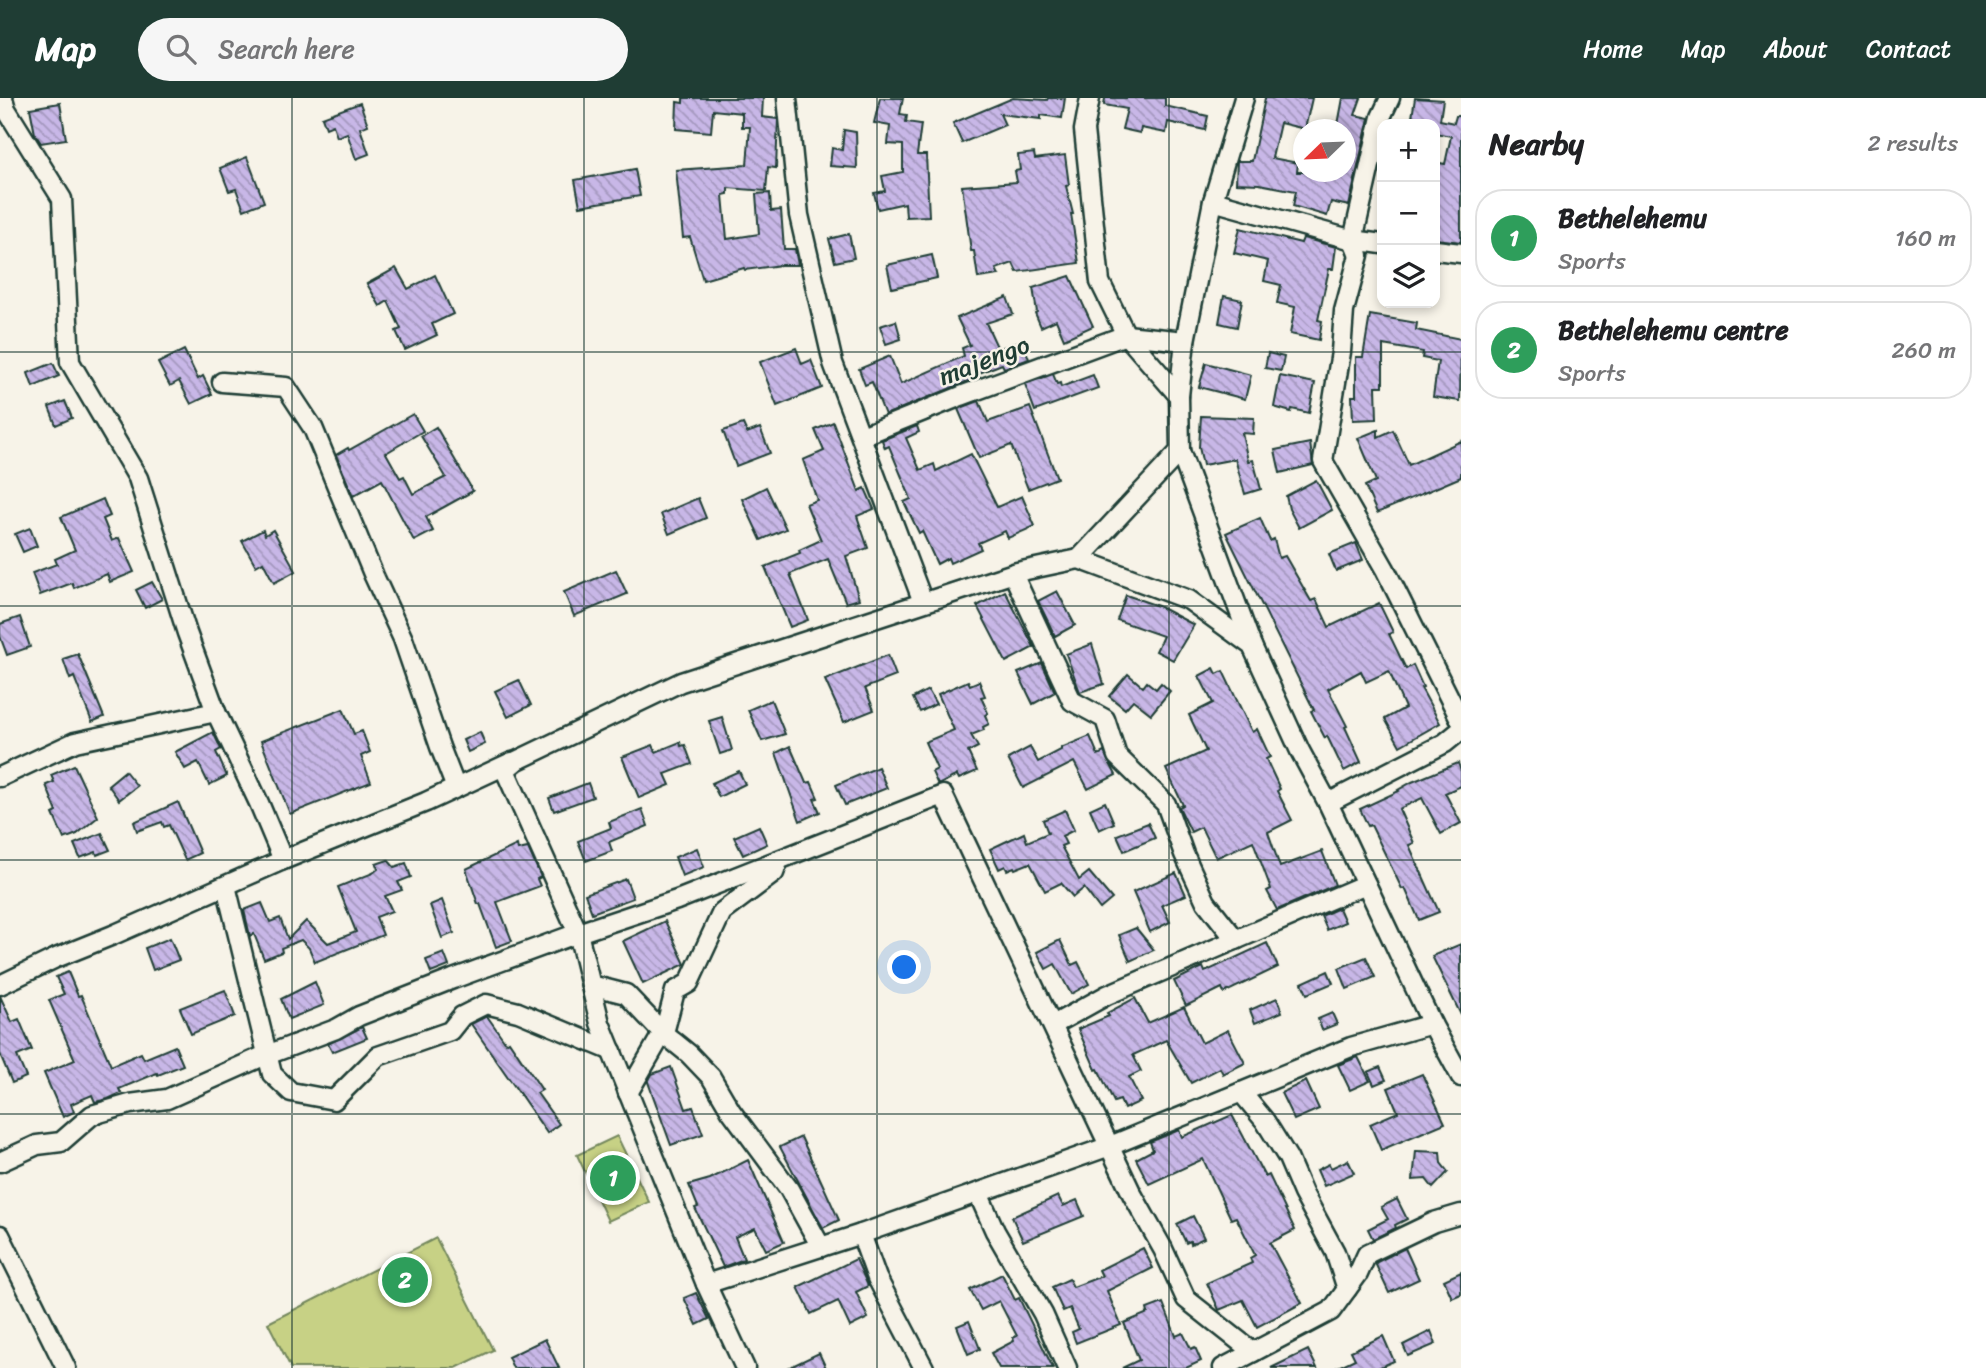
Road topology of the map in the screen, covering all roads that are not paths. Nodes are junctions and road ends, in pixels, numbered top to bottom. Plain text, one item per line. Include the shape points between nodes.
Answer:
1 (3, 98) edge
2 (787, 98) edge
3 (1090, 98) edge
4 (1244, 98) edge
5 (1390, 98) edge
6 (1213, 201) junction
7 (1353, 240) junction
8 (1377, 243) edge
9 (1440, 251) edge
10 (1461, 253) edge
11 (1126, 335) junction
12 (1185, 341) junction
13 (222, 382) dead end
14 (1179, 396) junction
15 (862, 436) junction
16 (1180, 451) junction
17 (1079, 559) junction
18 (1013, 573) junction
19 (923, 602) junction
20 (1252, 646) junction
21 (216, 712) junction
22 (1461, 721) edge
23 (1461, 730) edge
24 (516, 761) junction
25 (0, 777) edge
26 (456, 788) junction
27 (1328, 803) junction
28 (283, 860) junction
29 (778, 862) junction
30 (1366, 884) junction
31 (226, 886) junction
32 (578, 933) junction
33 (1236, 940) junction
34 (0, 985) edge
35 (591, 985) junction
36 (1432, 1024) junction
37 (1053, 1025) junction
38 (663, 1033) junction
39 (611, 1051) junction
40 (268, 1055) junction
41 (1461, 1077) edge
42 (1241, 1092) junction
43 (628, 1093) junction
44 (1110, 1146) junction
45 (0, 1162) edge
46 (978, 1193) junction
47 (1461, 1214) edge
48 (861, 1234) junction
49 (0, 1235) edge
50 (821, 1247) junction
51 (1338, 1259) junction
52 (1363, 1261) junction
53 (706, 1284) junction
54 (1347, 1289) junction
55 (1253, 1352) junction
56 (66, 1368) edge
57 (746, 1368) edge
58 (924, 1368) edge
59 (1067, 1368) edge
60 (1223, 1368) edge

1 - 21 street via 62,199 70,362 138,478
2 - 15 street via 799,215 833,363
3 - 11 street via 1084,130 1100,282
4 - 6 street
5 - 7 street via 1381,117
6 - 7 street
6 - 12 street
7 - 8 street
7 - 22 street via 1360,255 1344,311 1323,461 1385,569
9 - 10 street
11 - 12 street, majengo
11 - 14 street
11 - 15 street, majengo
12 - 14 street
13 - 26 street via 286,387 313,428 403,639
14 - 16 street
15 - 19 street
16 - 17 street
16 - 20 street
17 - 18 street
17 - 20 street via 1189,600
18 - 19 street
18 - 33 street via 1072,701 1105,719 1117,756 1166,803 1206,902
19 - 24 street via 681,682
20 - 27 street
21 - 25 street via 75,742
21 - 28 street
23 - 27 street via 1445,743
24 - 26 street
24 - 32 street via 505,770
26 - 28 street
27 - 30 street
28 - 31 street
29 - 32 street
29 - 37 street via 943,795
29 - 38 street via 774,873 722,912 689,983 675,991
30 - 33 street
30 - 36 street
31 - 34 street
31 - 40 street
32 - 35 street
32 - 40 street
33 - 37 street via 1107,995
35 - 38 street via 626,994
35 - 39 street
36 - 41 street
36 - 42 street via 1351,1047
37 - 44 street
38 - 43 street
38 - 50 street via 711,1077 789,1189
39 - 40 street via 519,1012 486,1004 462,1016 450,1031 378,1056 334,1100 291,1092 272,1074
39 - 43 street
40 - 45 street via 167,1099 92,1115 61,1142 37,1145
42 - 44 street
42 - 51 street via 1288,1158
43 - 53 street
44 - 46 street
44 - 55 street via 1186,1299
46 - 48 street
46 - 59 street
47 - 52 street via 1367,1254
48 - 50 street
48 - 58 street via 877,1278
49 - 56 street
50 - 53 street
51 - 52 street
51 - 54 street
52 - 54 street
53 - 57 street
54 - 55 street via 1331,1311
55 - 60 street

